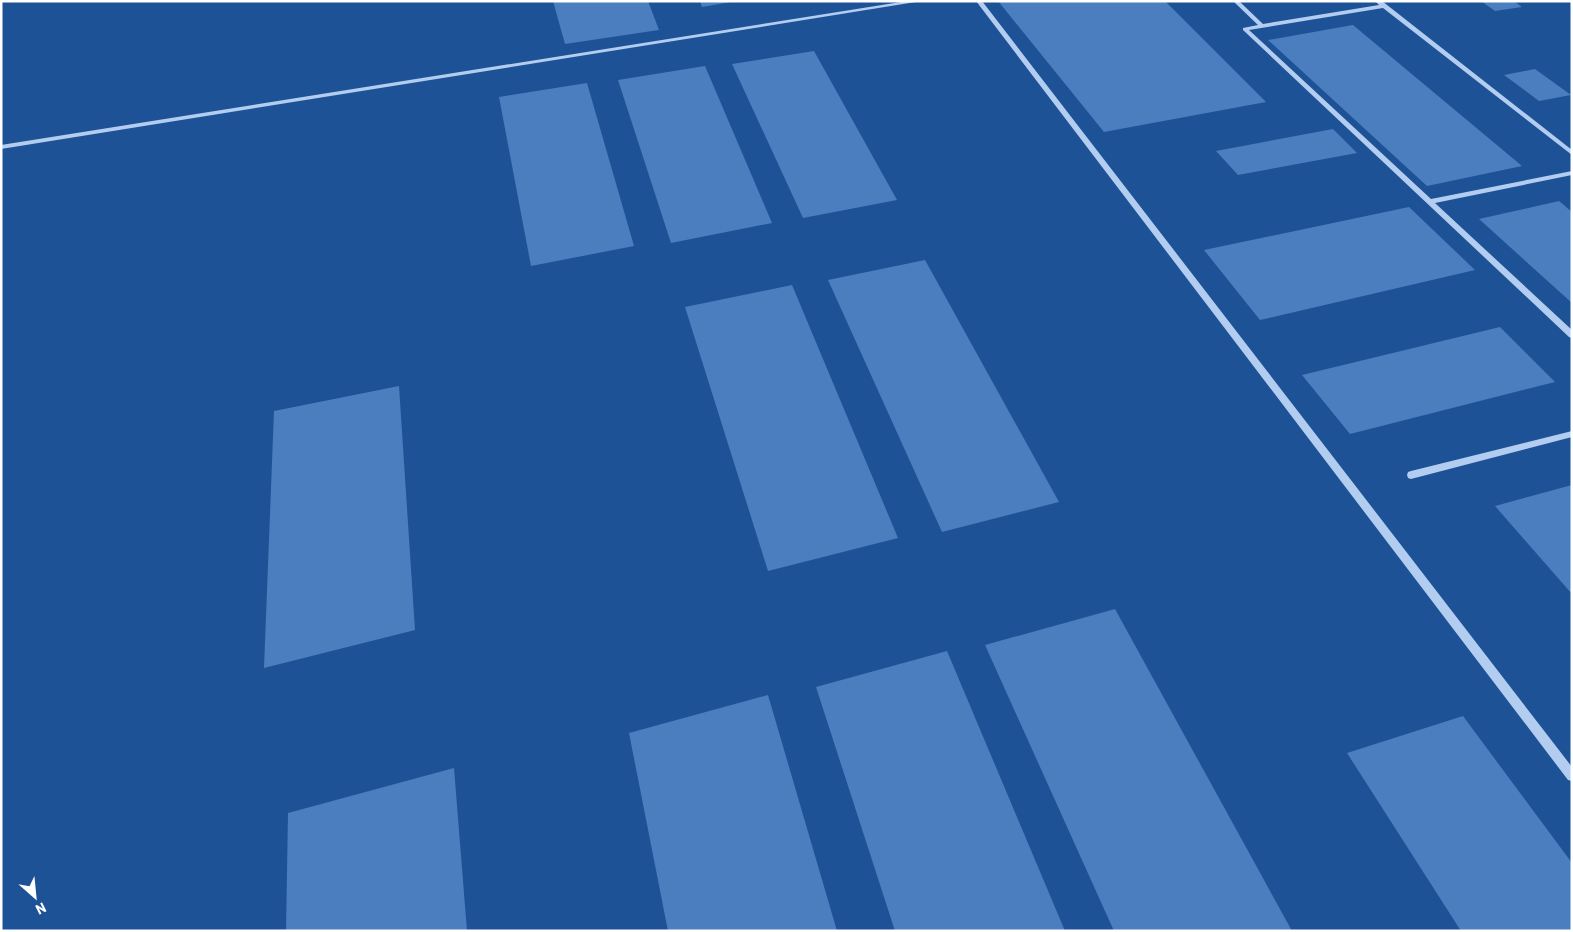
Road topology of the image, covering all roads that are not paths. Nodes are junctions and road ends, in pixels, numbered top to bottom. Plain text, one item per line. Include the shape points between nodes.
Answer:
1 (919, 1) edge
2 (979, 1) edge
3 (1236, 1) edge
4 (1378, 1) edge
5 (1383, 6) junction
6 (1262, 26) junction
7 (1, 146) edge
8 (1572, 153) edge
9 (1572, 173) edge
10 (1429, 202) junction
11 (1572, 335) edge
12 (1572, 434) edge
13 (1411, 475) dead end
14 (1572, 776) edge

1 - 7 lane
2 - 14 lane
3 - 6 lane
4 - 5 lane
5 - 6 lane
5 - 8 lane
6 - 10 lane via 1245,29
9 - 10 lane
10 - 11 lane
12 - 13 lane

